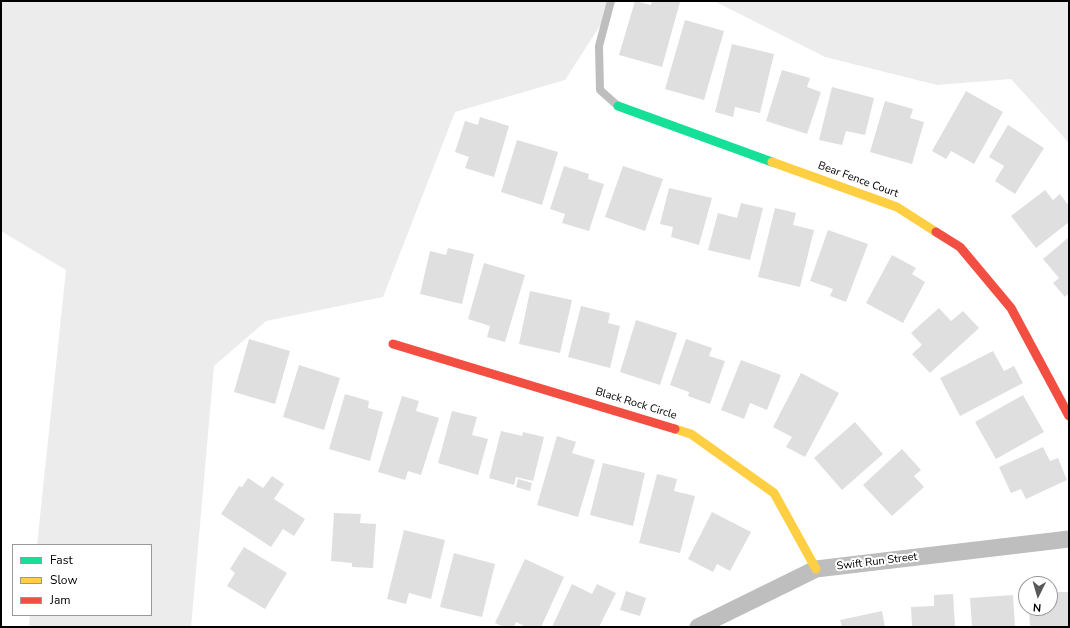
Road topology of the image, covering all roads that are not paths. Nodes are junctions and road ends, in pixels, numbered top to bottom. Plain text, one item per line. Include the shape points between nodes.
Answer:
1 (611, 1) edge
2 (618, 106) joint
3 (394, 344) dead end
4 (1069, 416) edge
5 (1069, 539) edge
6 (816, 569) junction
7 (698, 627) edge

1 - 2 lane via 599,46 600,90
2 - 4 street, Bear Fence Court via 897,207 960,247 1011,308
3 - 6 street, Black Rock Circle via 691,434 774,493
5 - 6 street, Swift Run Street
6 - 7 street, Swift Run Street

